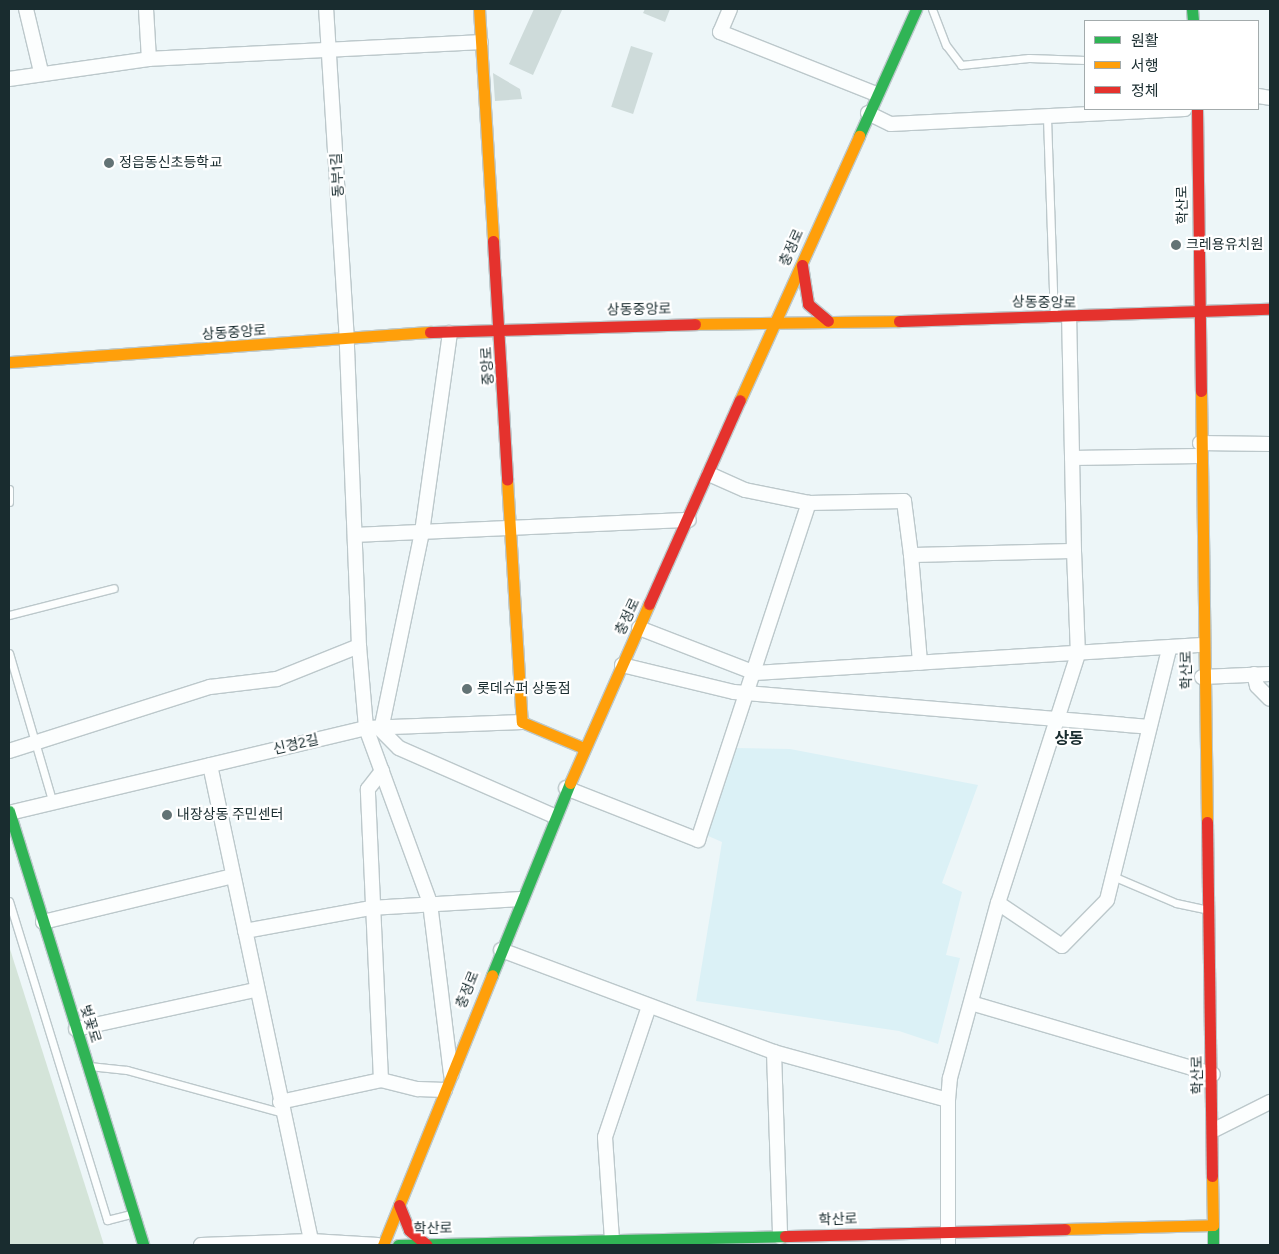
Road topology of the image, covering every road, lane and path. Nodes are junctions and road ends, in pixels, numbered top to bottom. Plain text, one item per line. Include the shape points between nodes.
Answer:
1 (26, 9) edge
2 (146, 9) edge
3 (326, 9) edge
4 (479, 9) edge
5 (730, 9) edge
6 (916, 9) edge
7 (932, 9) edge
8 (480, 42) junction
9 (330, 51) junction
10 (149, 59) junction
11 (1084, 60) edge
12 (41, 72) junction
13 (9, 79) edge
14 (876, 94) junction
15 (1155, 110) edge
16 (1197, 110) edge
17 (868, 113) junction
18 (1047, 118) junction
19 (802, 264) junction
20 (1270, 309) edge
21 (1200, 314) junction
22 (1054, 316) junction
23 (1069, 319) junction
24 (828, 321) junction
25 (776, 322) junction
26 (501, 327) junction
27 (450, 334) junction
28 (347, 341) junction
29 (9, 362) edge
30 (1270, 444) edge
31 (1200, 450) junction
32 (1072, 458) junction
33 (709, 474) junction
34 (9, 489) edge
35 (9, 502) edge
36 (809, 503) junction
37 (689, 520) junction
38 (513, 527) junction
39 (422, 532) junction
40 (355, 535) junction
41 (1074, 551) junction
42 (911, 555) junction
43 (114, 588) dead end
44 (9, 615) edge
45 (639, 628) junction
46 (1202, 645) junction
47 (359, 646) junction
48 (1169, 650) junction
49 (9, 653) edge
50 (1078, 654) junction
51 (920, 663) junction
52 (622, 665) junction
53 (754, 673) junction
54 (1254, 674) junction
55 (1270, 674) edge
56 (1202, 677) junction
57 (750, 693) junction
58 (1270, 699) edge
59 (1058, 716) junction
60 (522, 722) junction
61 (1147, 727) junction
62 (366, 728) junction
63 (381, 730) junction
64 (35, 742) junction
65 (584, 748) junction
66 (9, 750) edge
67 (210, 765) junction
68 (382, 771) junction
69 (566, 788) junction
70 (53, 802) junction
71 (9, 812) edge
72 (554, 816) junction
73 (12, 831) edge
74 (234, 876) junction
75 (1115, 877) junction
76 (521, 899) junction
77 (9, 901) edge
78 (430, 903) junction
79 (998, 903) junction
80 (370, 908) junction
81 (1208, 910) junction
82 (43, 922) junction
83 (245, 931) junction
84 (501, 950) junction
85 (255, 990) junction
86 (971, 1003) junction
87 (649, 1006) junction
88 (76, 1029) junction
89 (774, 1052) junction
90 (87, 1066) junction
91 (1213, 1074) junction
92 (451, 1075) junction
93 (381, 1080) junction
94 (445, 1090) junction
95 (948, 1100) junction
96 (1270, 1102) edge
97 (281, 1108) junction
98 (1214, 1130) junction
99 (399, 1205) junction
100 (133, 1214) junction
101 (1213, 1224) junction
102 (780, 1237) junction
103 (948, 1238) edge
104 (612, 1240) junction
105 (311, 1241) junction
106 (679, 1243) edge
107 (473, 1244) edge
108 (143, 1245) edge
109 (201, 1245) edge
110 (378, 1245) edge
111 (383, 1245) edge
112 (398, 1245) edge
113 (428, 1245) edge
114 (1213, 1245) edge

1 - 12 street
2 - 10 street
3 - 9 street, 동부1길
4 - 8 street, 중앙로
5 - 14 street via 720,32
6 - 14 street, 충정로
7 - 11 lane via 946,45 961,64 1029,58
8 - 9 street
8 - 26 street, 중앙로
9 - 10 street
9 - 28 street, 동부1길
10 - 12 street
12 - 13 street
14 - 17 street, 충정로
15 - 18 street
16 - 21 street, 학산로
17 - 18 street via 891,124
17 - 19 street, 충정로
18 - 22 lane
19 - 24 street via 808,304
19 - 25 street, 충정로
20 - 21 street, 상동중앙로
21 - 23 street, 상동중앙로
21 - 31 street, 학산로
22 - 23 street, 상동중앙로
22 - 24 street, 상동중앙로
23 - 32 street
24 - 25 street, 상동중앙로
25 - 26 street, 상동중앙로
25 - 33 street, 충정로
26 - 27 street, 상동중앙로
26 - 38 street, 중앙로
27 - 28 street, 상동중앙로
27 - 39 street
28 - 29 street, 상동중앙로
28 - 40 street, 동부1길
30 - 31 street
31 - 32 street
31 - 46 street, 학산로
32 - 41 street
33 - 36 street via 745,490
33 - 37 street, 충정로
34 - 35 lane
36 - 42 street via 904,501
36 - 53 street
37 - 38 street
37 - 45 street, 충정로
38 - 39 street
38 - 60 street, 중앙로
39 - 40 street
39 - 63 street
40 - 47 street, 동부1길
41 - 42 street
41 - 50 street
42 - 51 street
43 - 44 lane
45 - 52 street, 충정로
45 - 53 street
46 - 48 street
46 - 56 street, 학산로
47 - 62 street, 동부1길
47 - 64 street via 277,679 210,686
48 - 50 street
48 - 61 street
49 - 64 lane
50 - 51 street
50 - 59 street
51 - 53 street
52 - 57 street
52 - 65 street, 충정로
53 - 57 street
54 - 55 street
54 - 56 street
54 - 58 street via 1257,686
56 - 81 street, 학산로
57 - 59 street via 973,715
57 - 69 street via 698,840
59 - 61 street
59 - 79 street
60 - 63 street, 신경2길
60 - 65 street, 신경2길
61 - 75 street
62 - 63 street, 신경2길
62 - 67 street, 신경2길
62 - 68 street, 동부1길
63 - 72 street via 399,748
64 - 66 street
64 - 70 lane
65 - 69 street, 충정로
67 - 70 street, 신경2길
67 - 74 street
68 - 78 street, 동부1길
68 - 80 street via 368,789
69 - 72 street, 충정로
70 - 71 street, 신경2길
71 - 73 street, 벚꽃로
72 - 76 street, 충정로
73 - 82 street, 벚꽃로
74 - 82 street
74 - 83 street
75 - 79 street via 1094,918 1062,946
75 - 81 lane via 1176,903
76 - 78 street
76 - 84 street, 충정로
77 - 100 lane via 107,1220
78 - 80 street
78 - 92 street, 동부1길
79 - 86 street
80 - 83 street
80 - 93 street
81 - 91 street, 학산로
82 - 88 street, 벚꽃로
83 - 85 street
84 - 87 street
84 - 92 street, 충정로
85 - 88 street
85 - 97 street
86 - 91 street
86 - 95 street
87 - 89 street
87 - 104 street via 605,1137
88 - 90 street, 벚꽃로
89 - 95 street
89 - 102 street
90 - 97 lane via 126,1070
90 - 100 street, 벚꽃로
91 - 98 street, 학산로
92 - 94 street, 충정로
93 - 94 street via 418,1089
93 - 97 street
94 - 99 street, 충정로
95 - 103 street
96 - 98 street
97 - 105 street
98 - 101 street, 학산로
99 - 111 street, 충정로
99 - 113 street via 409,1230
100 - 108 street, 벚꽃로
101 - 103 street, 학산로
101 - 114 street
102 - 103 street, 학산로
102 - 106 street, 학산로
104 - 106 street, 학산로
104 - 107 street, 학산로
105 - 109 street
105 - 110 street
107 - 113 street, 학산로
112 - 113 street, 학산로

